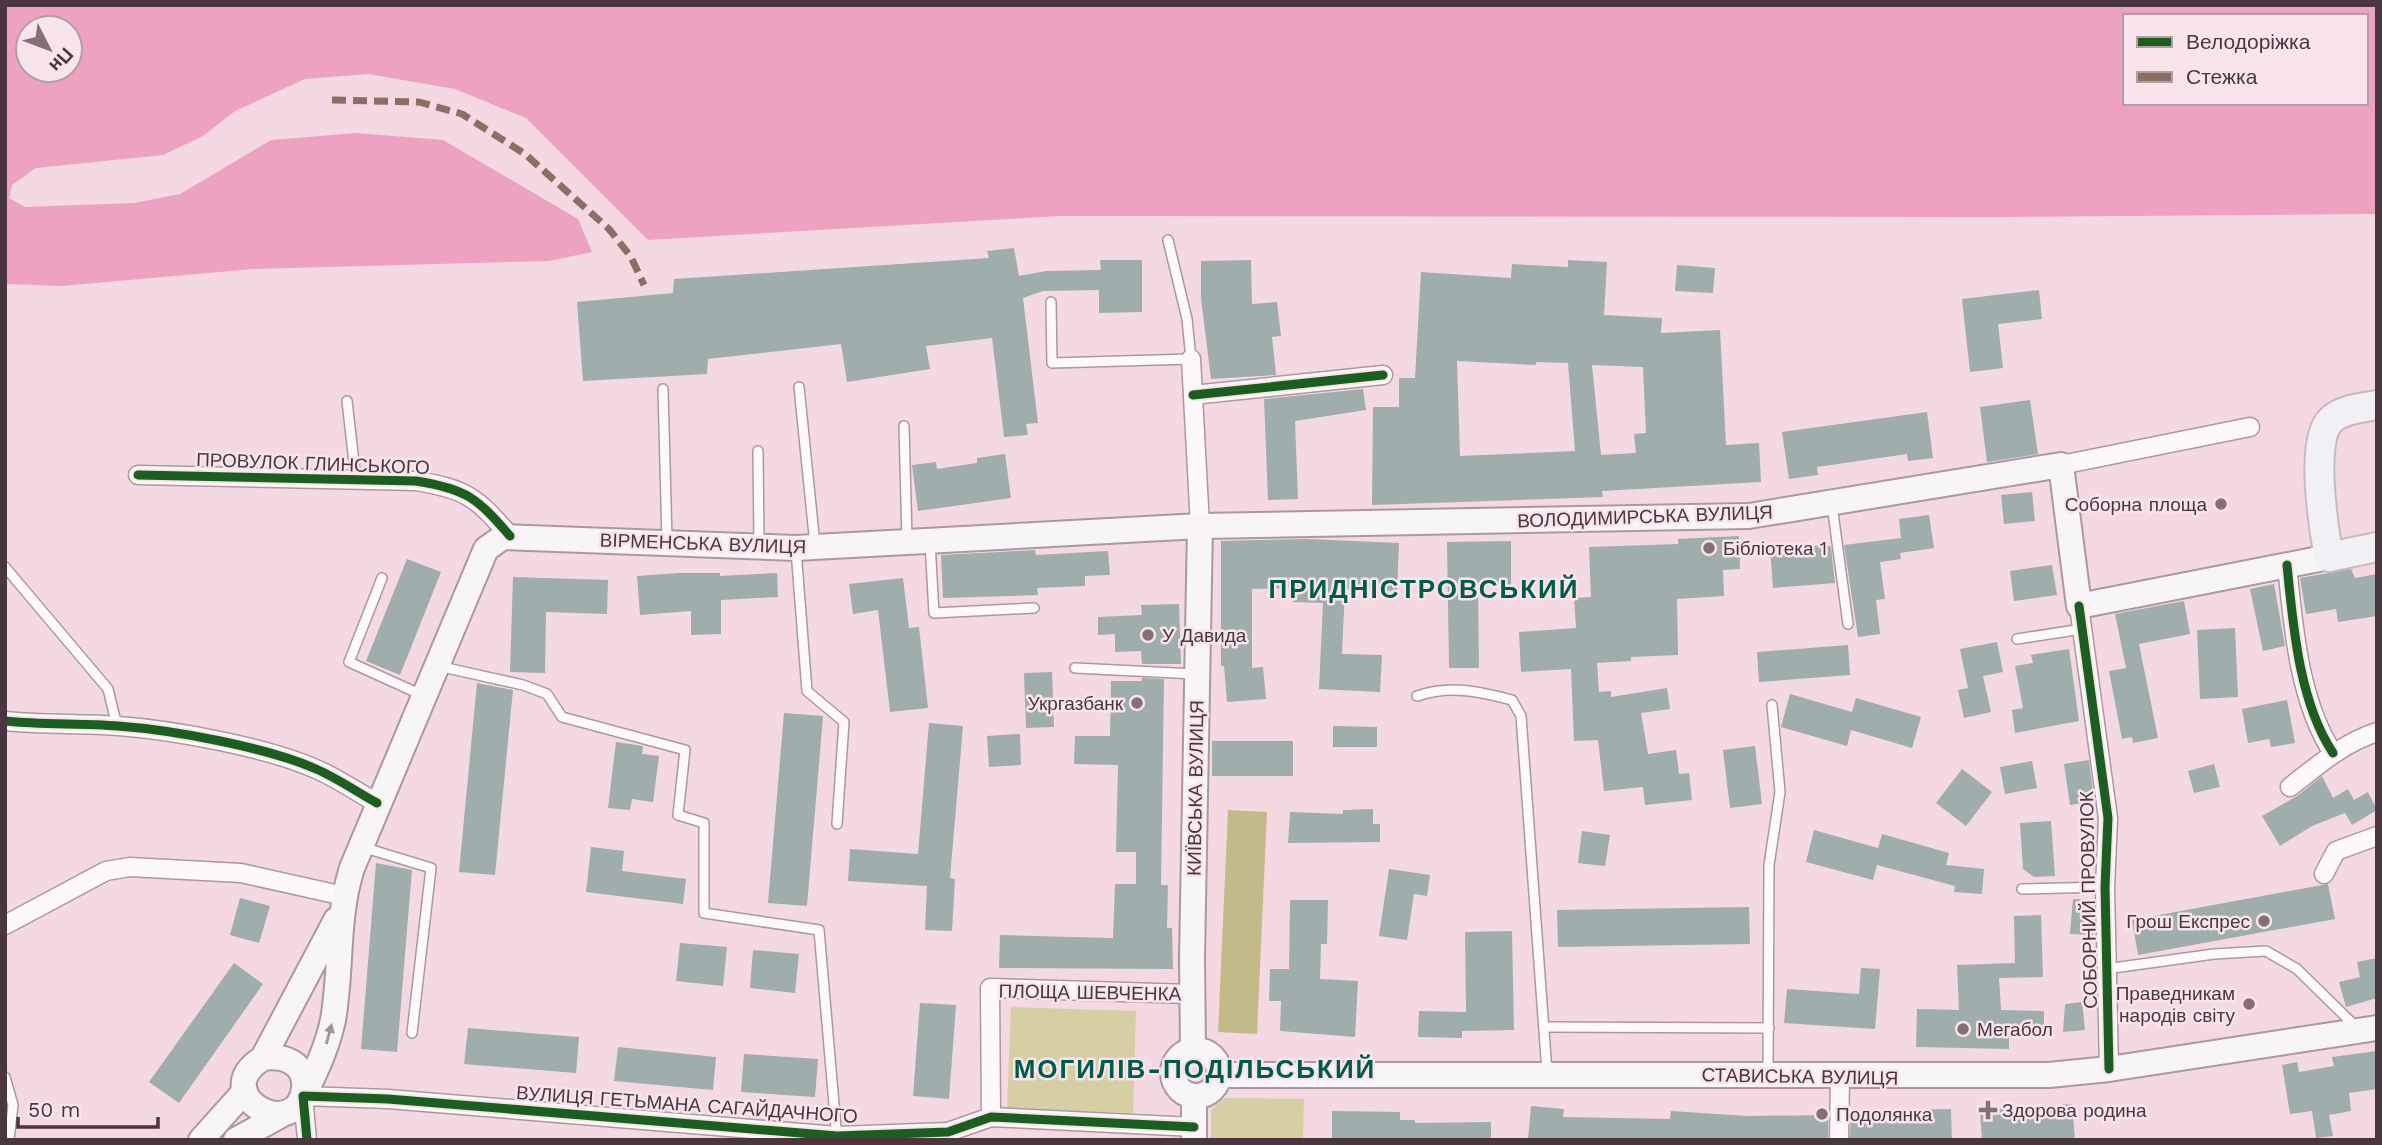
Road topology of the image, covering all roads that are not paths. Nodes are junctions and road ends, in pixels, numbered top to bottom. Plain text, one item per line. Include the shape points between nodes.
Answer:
1 (1168, 240) dead end
2 (1051, 302) dead end
3 (1191, 359) junction
4 (1383, 374) dead end
5 (799, 387) dead end
6 (663, 389) dead end
7 (1193, 396) junction
8 (347, 401) dead end
9 (2377, 405) edge
10 (904, 426) dead end
11 (2250, 427) dead end
12 (758, 451) dead end
13 (2061, 465) junction
14 (138, 475) dead end
15 (356, 480) junction
16 (1832, 503) junction
17 (1200, 526) junction
18 (510, 536) junction
19 (918, 541) junction
20 (667, 543) junction
21 (760, 547) junction
22 (2377, 547) edge
23 (805, 548) junction
24 (2329, 557) junction
25 (2287, 565) junction
26 (5, 566) edge
27 (382, 578) dead end
28 (1034, 608) dead end
29 (2081, 617) junction
30 (1848, 624) dead end
31 (2017, 639) dead end
32 (436, 665) junction
33 (1075, 668) dead end
34 (1197, 674) junction
35 (423, 695) junction
36 (1416, 696) dead end
37 (1772, 705) dead end
38 (5, 721) edge
39 (117, 726) junction
40 (2377, 732) edge
41 (2333, 753) junction
42 (2290, 787) dead end
43 (377, 803) junction
44 (838, 824) dead end
45 (2377, 836) edge
46 (360, 846) junction
47 (2324, 874) dead end
48 (2105, 887) junction
49 (2022, 889) dead end
50 (343, 903) junction
51 (5, 925) edge
52 (2106, 969) junction
53 (1191, 994) junction
54 (1544, 1027) junction
55 (1769, 1028) junction
56 (2370, 1029) edge
57 (412, 1033) dead end
58 (1193, 1051) junction
59 (264, 1058) junction
60 (2109, 1069) junction
61 (1547, 1074) junction
62 (1768, 1074) junction
63 (1219, 1075) junction
64 (5, 1077) edge
65 (1840, 1077) junction
66 (245, 1091) junction
67 (303, 1096) junction
68 (1194, 1096) junction
69 (281, 1115) junction
70 (991, 1117) junction
71 (1194, 1133) edge
72 (744, 1134) edge
73 (837, 1138) edge
74 (9, 1140) edge
75 (201, 1140) edge
76 (236, 1140) edge
77 (307, 1140) edge
78 (1839, 1140) edge

1 - 3 lane via 1187,319
2 - 3 lane via 1052,363
3 - 7 street
4 - 7 street
5 - 23 lane
6 - 20 lane
7 - 17 street
8 - 15 lane
9 - 24 main road via 2347,411 2331,420 2323,432 2320,450
10 - 19 lane
11 - 13 street, ВОЛОДИМИРСЬКА ВУЛИЦЯ
12 - 21 lane
13 - 16 main road, ВОЛОДИМИРСЬКА ВУЛИЦЯ
13 - 29 main road, СОБОРНИЙ ПРОВУЛОК
14 - 15 street, ПРОВУЛОК ГЛИНСЬКОГО
15 - 18 street, ПРОВУЛОК ГЛИНСЬКОГО via 451,486 485,508
16 - 17 main road, ВОЛОДИМИРСЬКА ВУЛИЦЯ via 1735,517
16 - 30 lane
17 - 19 main road, ВІРМЕНСЬКА ВУЛИЦЯ
17 - 34 main road, КИЇВСЬКА ВУЛИЦЯ
18 - 20 main road, ВІРМЕНСЬКА ВУЛИЦЯ
18 - 32 main road via 496,539 486,549
19 - 23 main road, ВІРМЕНСЬКА ВУЛИЦЯ
19 - 28 lane via 934,614
20 - 21 main road, ВІРМЕНСЬКА ВУЛИЦЯ
21 - 23 main road, ВІРМЕНСЬКА ВУЛИЦЯ
22 - 24 main road
23 - 44 lane via 807,691 844,722
24 - 25 main road
25 - 29 main road
25 - 41 street via 2294,638 2319,732
26 - 39 lane via 108,689
27 - 35 lane via 349,662
29 - 31 lane
29 - 48 street, СОБОРНИЙ ПРОВУЛОК via 2108,818
32 - 35 main road
32 - 73 lane via 523,685 547,694 562,717 685,750 678,815 704,823 704,913 819,930
33 - 34 lane
34 - 53 main road, КИЇВСЬКА ВУЛИЦЯ
35 - 43 main road
36 - 54 lane via 1439,688 1468,690 1512,700 1521,716
37 - 55 lane via 1780,792 1769,865
38 - 39 street
39 - 43 street via 193,737 292,760
40 - 41 street
41 - 42 street
43 - 46 main road
45 - 47 street via 2336,851
46 - 50 main road
46 - 57 lane via 431,868
48 - 49 lane
48 - 52 street, СОБОРНИЙ ПРОВУЛОК
50 - 51 street via 241,873 130,867 106,871
50 - 59 main road
67 -> 50 main road via 322,1060 333,1018
52 - 56 lane via 2266,951 2297,969 2350,1023
52 - 60 street, СОБОРНИЙ ПРОВУЛОК
53 - 58 main road, КИЇВСЬКА ВУЛИЦЯ
53 - 70 street, ПЛОЩА ШЕВЧЕНКА via 990,988
54 - 55 lane
54 - 61 lane
55 - 62 lane
56 - 60 main road, СТАВИСЬКА ВУЛИЦЯ
58 - 63 main road via 1208,1053
58 - 68 main road via 1176,1063 1173,1077 1181,1091
59 - 66 main road via 248,1071
59 - 67 main road via 277,1056 297,1065 304,1081
60 - 65 main road, СТАВИСЬКА ВУЛИЦЯ via 2049,1075
61 - 62 main road, СТАВИСЬКА ВУЛИЦЯ
61 - 63 main road, СТАВИСЬКА ВУЛИЦЯ
62 - 65 main road, СТАВИСЬКА ВУЛИЦЯ
63 - 68 main road via 1209,1092
64 - 74 lane via 13,1105
65 - 78 street
66 - 69 main road via 262,1113
66 - 75 main road
67 - 69 main road via 293,1110
67 - 72 street, ВУЛИЦЯ ГЕТЬМАНА САГАЙДАЧНОГО via 388,1099
67 - 77 street
68 - 71 main road
69 - 76 main road
70 - 71 street, ВУЛИЦЯ ГЕТЬМАНА САГАЙДАЧНОГО
70 - 73 street, ВУЛИЦЯ ГЕТЬМАНА САГАЙДАЧНОГО via 948,1132
72 - 73 street, ВУЛИЦЯ ГЕТЬМАНА САГАЙДАЧНОГО

